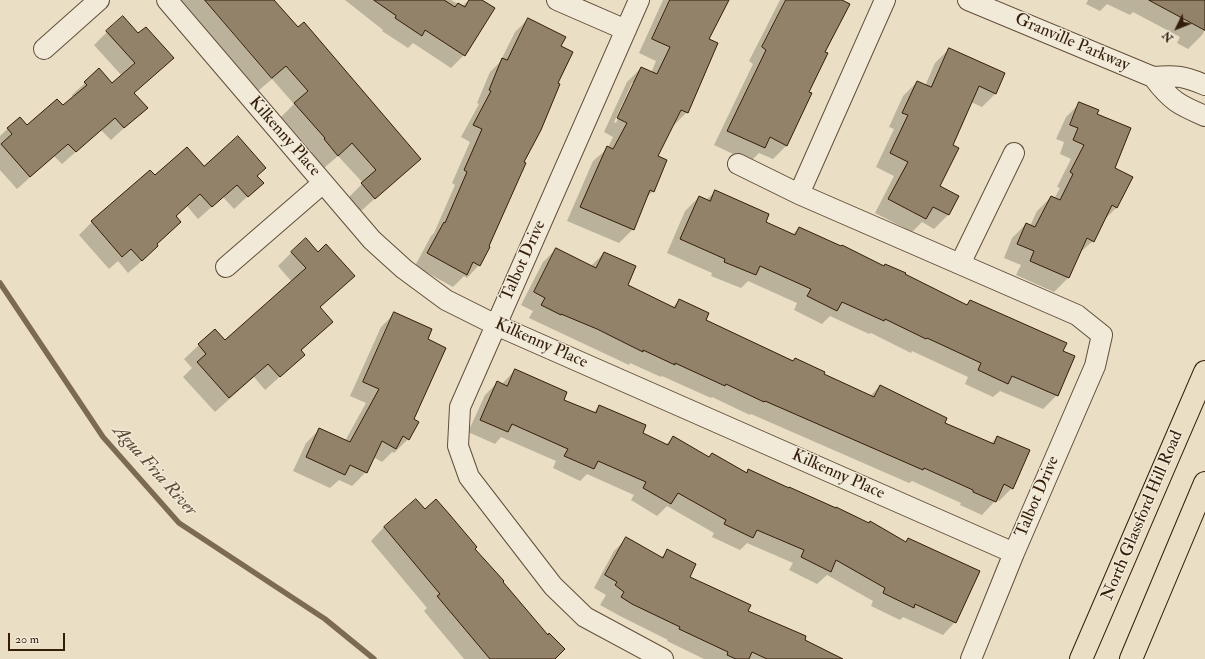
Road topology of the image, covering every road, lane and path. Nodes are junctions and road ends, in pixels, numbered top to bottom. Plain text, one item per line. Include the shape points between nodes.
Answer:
1 (99, 0) edge
2 (167, 0) edge
3 (557, 0) edge
4 (639, 0) edge
5 (885, 0) edge
6 (968, 0) edge
7 (626, 30) junction
8 (44, 49) dead end
9 (1153, 78) junction
10 (1205, 85) edge
11 (1205, 116) edge
12 (1014, 153) dead end
13 (738, 164) dead end
14 (323, 183) junction
15 (799, 194) junction
16 (960, 264) junction
17 (226, 267) dead end
18 (496, 325) junction
19 (1205, 372) edge
20 (1205, 483) edge
21 (1014, 553) junction
22 (663, 659) edge
23 (971, 659) edge
24 (1081, 659) edge
25 (1131, 659) edge

1 - 8 street
2 - 14 street, Kilkenny Place
3 - 7 street
4 - 7 street, Talbot Drive
5 - 15 street
6 - 9 street, Granville Parkway
7 - 18 street, Talbot Drive
9 - 10 street, Granville Parkway via 1178,75
9 - 11 street, Granville Parkway via 1174,101
12 - 16 street
13 - 15 street
14 - 17 street
14 - 18 street, Kilkenny Place via 372,240 404,269 446,300
15 - 16 street
16 - 21 street, Talbot Drive via 1077,315 1102,334 1095,366
18 - 21 street, Kilkenny Place
18 - 22 street, Talbot Drive via 460,407 458,446 469,477 554,586 585,617
19 - 24 main road, North Glassford Hill Road
20 - 25 main road
21 - 23 street, Talbot Drive

